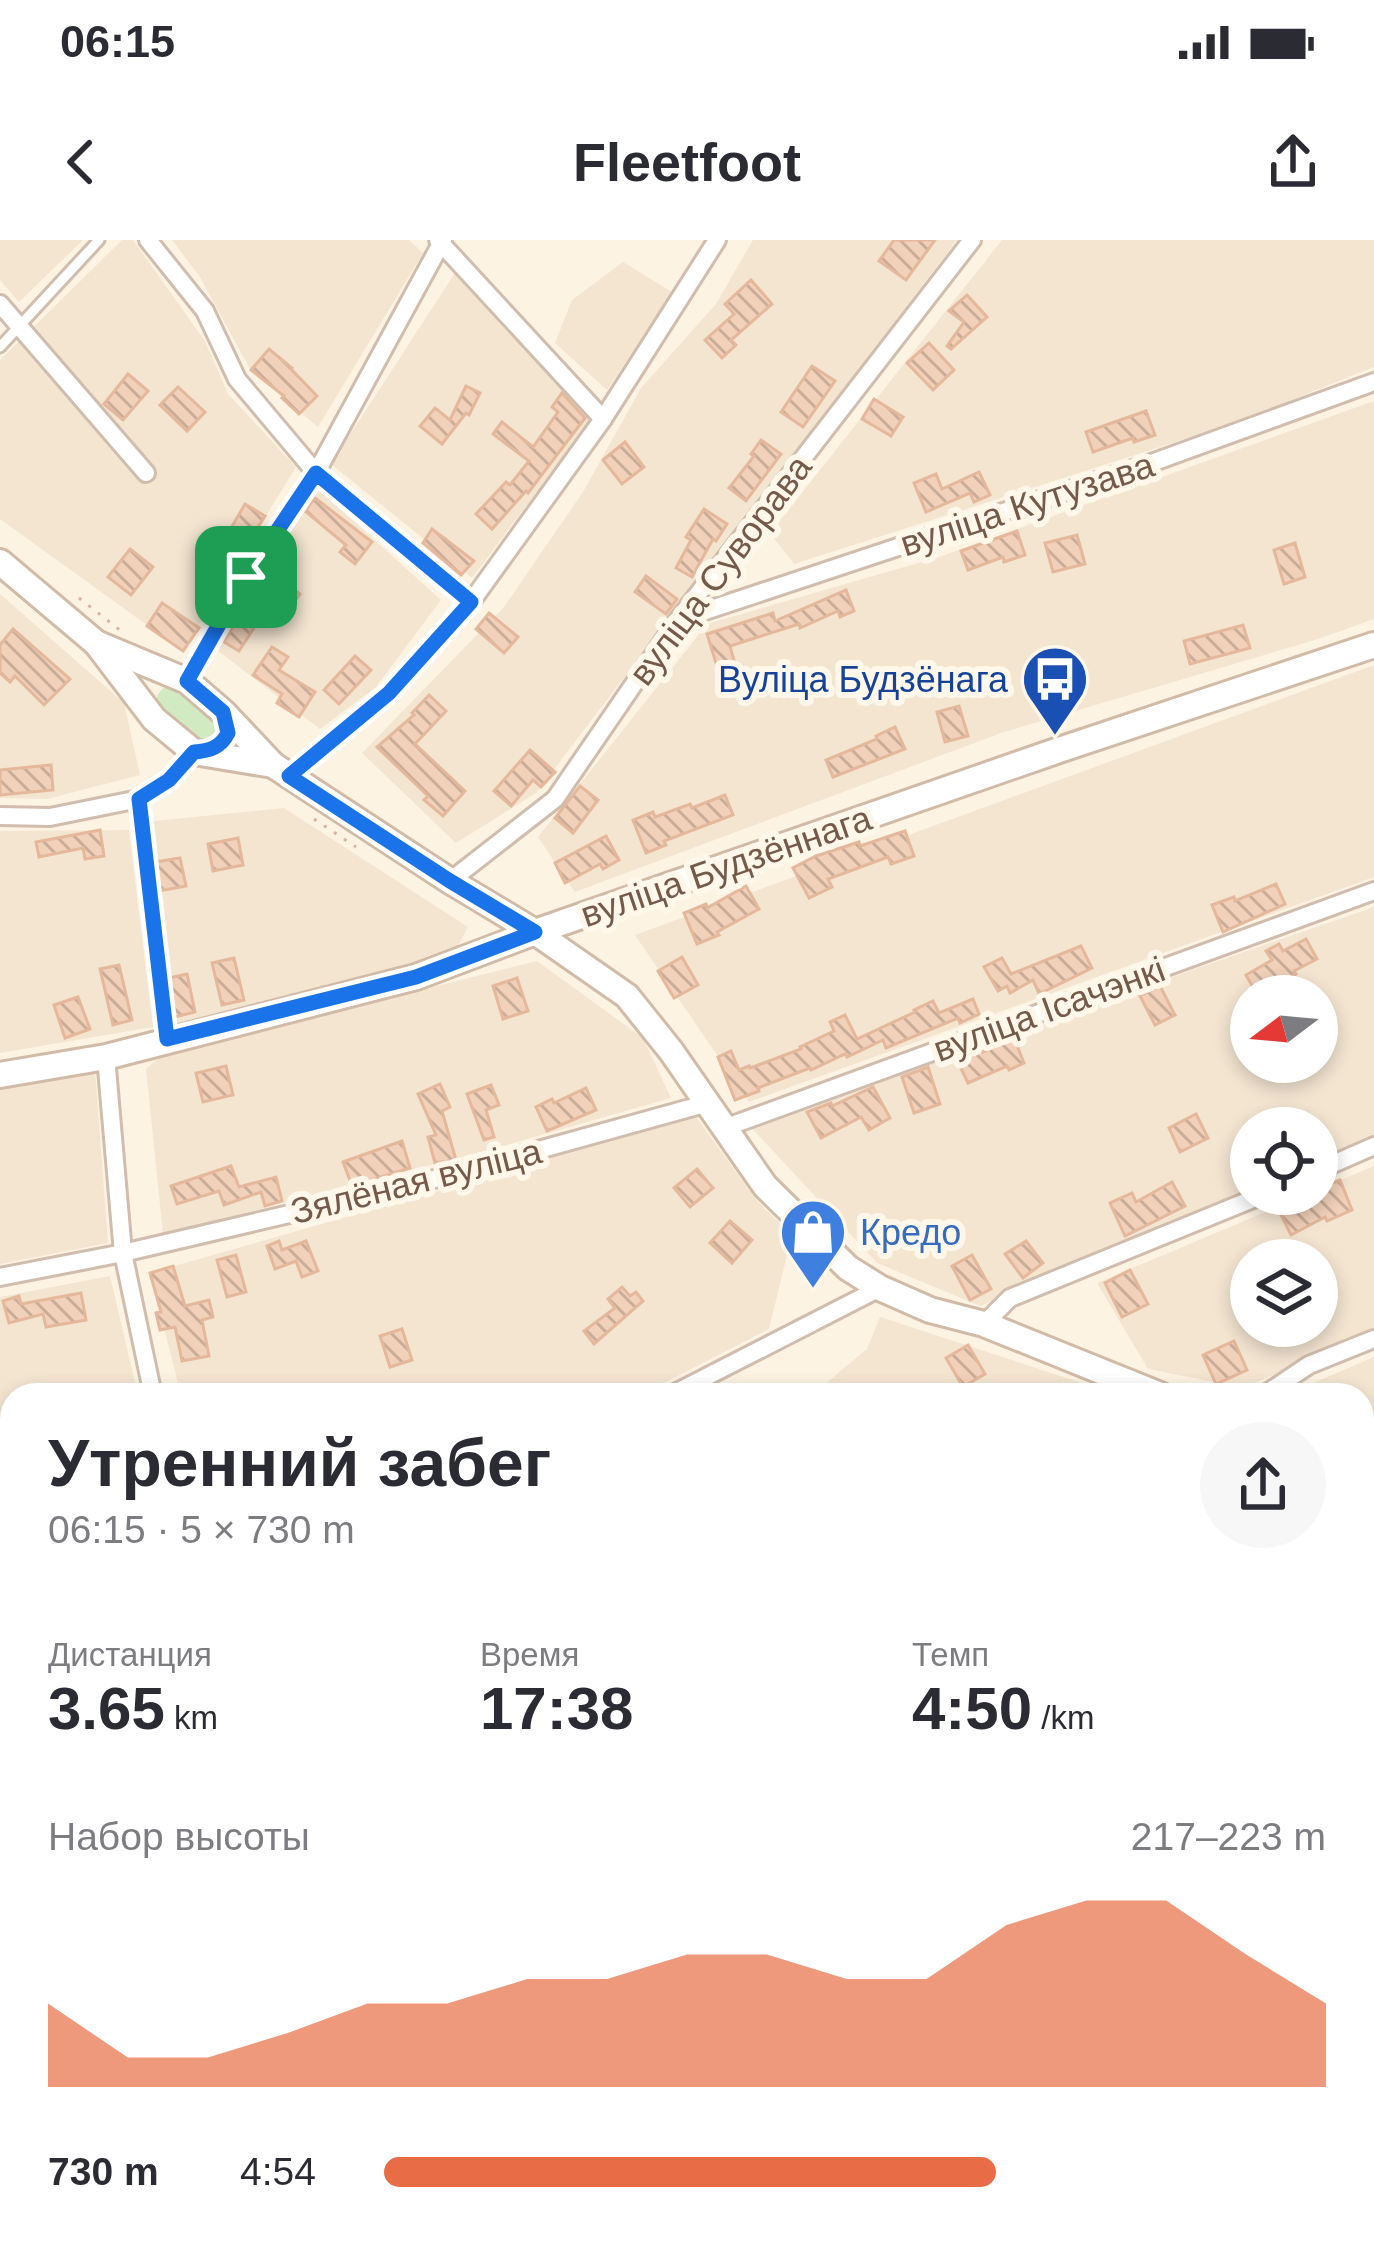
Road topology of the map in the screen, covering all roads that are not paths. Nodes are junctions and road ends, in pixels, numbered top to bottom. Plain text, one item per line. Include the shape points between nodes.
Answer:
1 (100, 240) edge
2 (148, 240) edge
3 (717, 240) edge
4 (972, 240) edge
5 (441, 241) edge
6 (0, 304) edge
7 (19, 327) junction
8 (0, 346) edge
9 (1374, 382) edge
10 (603, 419) junction
11 (146, 473) dead end
12 (316, 473) junction
13 (0, 562) edge
14 (471, 602) junction
15 (677, 621) junction
16 (96, 644) junction
17 (1374, 645) edge
18 (181, 678) junction
19 (223, 712) junction
20 (154, 719) junction
21 (194, 752) junction
22 (281, 770) junction
23 (139, 799) junction
24 (0, 816) edge
25 (450, 881) junction
26 (1374, 891) edge
27 (535, 932) junction
28 (167, 1039) junction
29 (106, 1057) junction
30 (0, 1075) edge
31 (707, 1103) junction
32 (724, 1128) junction
33 (1374, 1146) edge
34 (1338, 1162) edge
35 (1230, 1208) edge
36 (123, 1253) junction
37 (0, 1277) edge
38 (880, 1288) junction
39 (984, 1324) junction
40 (1374, 1339) edge
41 (150, 1383) edge
42 (694, 1383) edge
43 (1130, 1383) edge
44 (1282, 1383) edge

1 - 7 lane
2 - 12 street via 205,311 237,379
3 - 10 street
4 - 15 street, вуліца Суворава
5 - 10 street
5 - 12 street
6 - 7 street
7 - 8 lane
7 - 11 street
9 - 15 street, вуліца Кутузава
10 - 14 street
12 - 14 street
12 - 18 street
13 - 16 street
14 - 22 street via 389,693
15 - 25 street, вуліца Суворава via 555,799
16 - 18 street
16 - 20 street
17 - 27 street, вуліца Будзённага
18 - 19 street
18 - 20 street via 154,689
19 - 21 street via 224,740
19 - 22 street
20 - 21 street
21 - 22 street
21 - 23 street
22 - 25 street
23 - 24 street via 50,817
23 - 28 lane
25 - 27 street
26 - 32 street, вуліца Ісачэнкі
27 - 28 street, вуліца Будзённага via 416,977
27 - 31 street via 626,996
28 - 29 street, вуліца Будзённага
29 - 30 street, вуліца Будзённага
29 - 36 street
31 - 32 street
31 - 36 street, Зялёная вуліца via 409,1186
32 - 38 street via 765,1186 848,1268
33 - 34 street
35 - 39 street via 1010,1298
36 - 37 street, Зялёная вуліца
36 - 41 street
38 - 39 street
38 - 42 street
39 - 43 street
40 - 44 street

